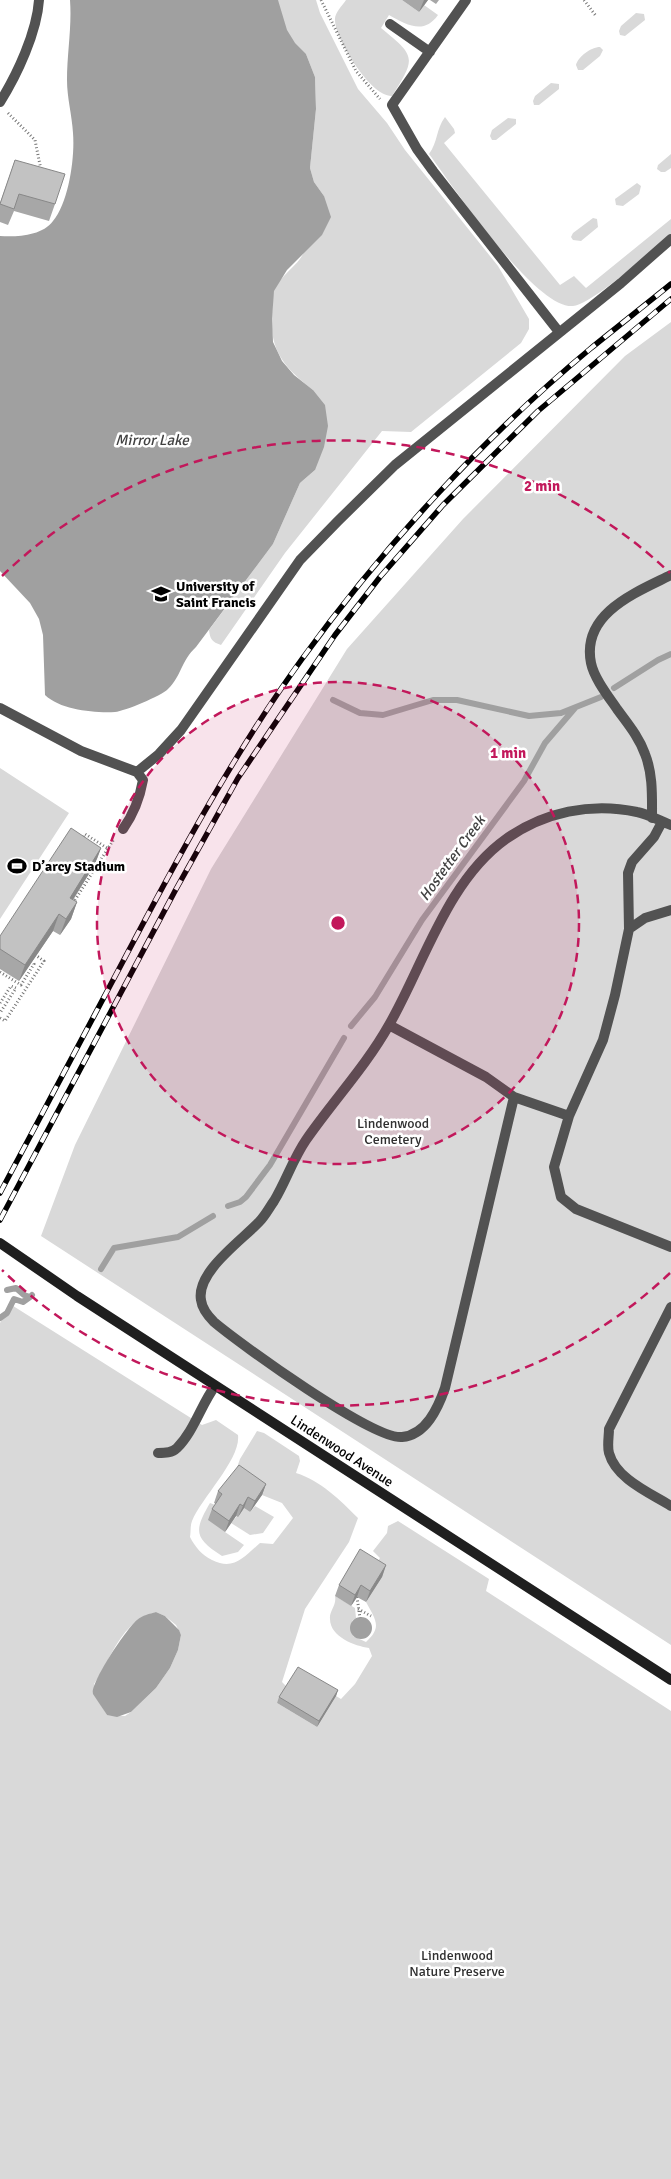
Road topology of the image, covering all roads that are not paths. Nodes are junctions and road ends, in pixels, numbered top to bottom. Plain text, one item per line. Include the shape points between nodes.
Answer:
1 (39, 0) edge
2 (466, 0) edge
3 (390, 24) dead end
4 (430, 52) junction
5 (2, 98) edge
6 (671, 239) edge
7 (559, 332) junction
8 (671, 575) edge
9 (0, 708) edge
10 (137, 772) junction
11 (662, 822) edge
12 (123, 829) dead end
13 (671, 910) edge
14 (629, 929) junction
15 (389, 1025) junction
16 (514, 1097) junction
17 (569, 1116) junction
18 (0, 1243) edge
19 (671, 1247) edge
20 (671, 1308) edge
21 (215, 1386) junction
22 (158, 1453) dead end
23 (671, 1506) edge
24 (671, 1680) edge

1 - 5 lane via 38,14 22,57
2 - 4 lane
3 - 4 lane
4 - 7 lane via 392,105 433,171
6 - 7 lane via 621,284
7 - 10 lane via 395,465 300,560 181,730
8 - 11 lane via 622,600 606,612 590,650 591,664 600,682 636,734 645,753
9 - 10 lane via 81,751
10 - 12 lane via 143,780 142,789 131,818
11 - 14 lane via 654,837 632,862 628,873
11 - 15 lane via 638,812 592,808 567,811 529,825 497,845 462,883
13 - 14 lane via 646,918
14 - 17 lane via 603,1040
15 - 16 lane via 486,1077
15 - 16 lane via 353,1080 304,1143 261,1220 210,1270 201,1286 200,1301 213,1321 311,1391 369,1427 404,1437 419,1430 438,1409
16 - 17 lane
17 - 19 lane via 554,1167 561,1197 576,1209
18 - 21 street, Lindenwood Avenue
20 - 23 lane via 610,1429 608,1450 612,1462 622,1474
21 - 22 lane via 177,1448
21 - 24 street, Lindenwood Avenue

